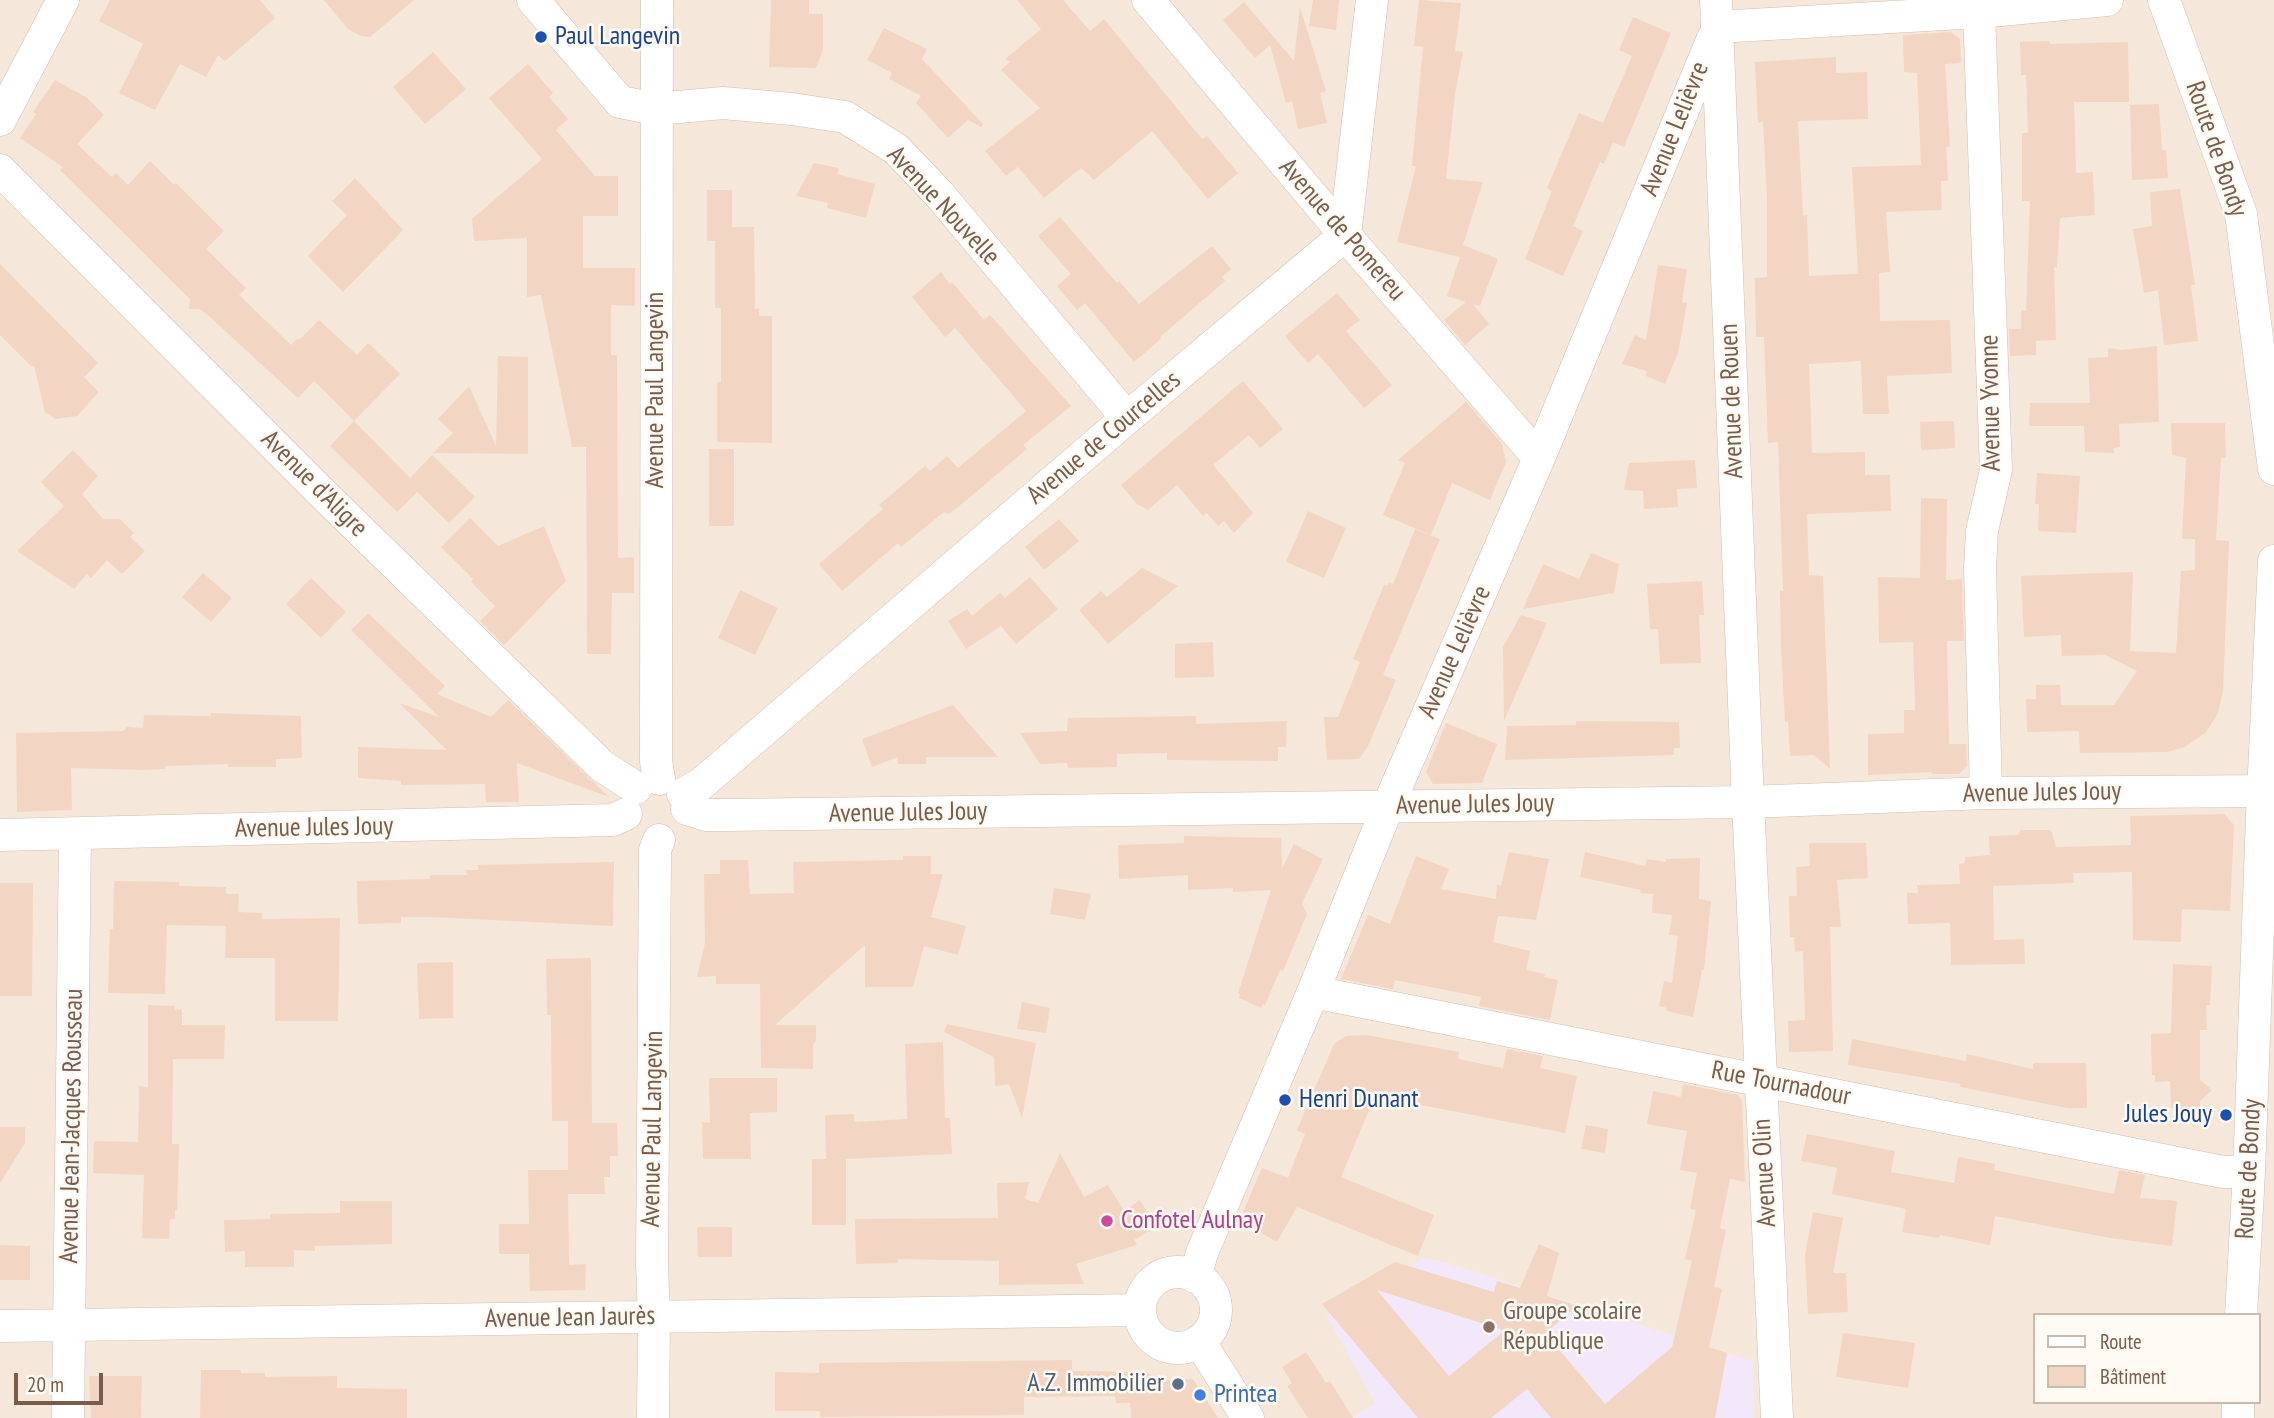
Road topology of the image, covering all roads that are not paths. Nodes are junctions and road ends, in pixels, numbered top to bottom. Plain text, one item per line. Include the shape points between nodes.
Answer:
1 (63, 0) edge
2 (533, 0) edge
3 (657, 0) edge
4 (1148, 0) edge
5 (1371, 0) edge
6 (2107, 0) edge
7 (2164, 0) edge
8 (1979, 12) junction
9 (1716, 14) edge
10 (656, 109) junction
11 (0, 120) edge
12 (0, 170) edge
13 (1345, 235) junction
14 (1127, 418) junction
15 (1539, 458) junction
16 (2274, 469) edge
17 (2274, 561) edge
18 (2268, 791) edge
19 (1986, 793) junction
20 (658, 797) junction
21 (1748, 802) junction
22 (1388, 806) junction
23 (75, 834) junction
24 (0, 835) edge
25 (659, 840) junction
26 (1312, 992) junction
27 (1760, 1080) junction
28 (2249, 1172) junction
29 (1195, 1277) junction
30 (1140, 1310) junction
31 (2241, 1313) edge
32 (654, 1317) junction
33 (69, 1324) junction
34 (0, 1326) edge
35 (1199, 1341) junction
36 (68, 1418) edge
37 (653, 1418) edge
38 (1248, 1418) edge
39 (1777, 1418) edge

1 - 11 street
2 - 10 street, Avenue Nouvelle via 620,102
3 - 10 street, Avenue Paul Langevin
4 - 13 street, Avenue de Pomereu
5 - 13 street
6 - 8 street
7 - 16 street, Route de Bondy via 2241,214
8 - 9 street
8 - 19 street, Avenue Yvonne via 1996,470 1982,531 1980,568
9 - 15 street, Avenue Lelièvre
9 - 21 street, Avenue de Rouen
10 - 14 street, Avenue Nouvelle via 723,103 845,117 896,149
10 - 20 street, Avenue Paul Langevin
12 - 20 street, Avenue d'Aligre via 602,766
13 - 14 street, Avenue de Courcelles
13 - 15 street, Avenue de Pomereu
14 - 20 street, Avenue de Courcelles via 701,785
15 - 22 street, Avenue Lelièvre
17 - 18 street, Route de Bondy
18 - 19 street, Avenue Jules Jouy
18 - 28 street, Route de Bondy
19 - 21 street, Avenue Jules Jouy
20 - 22 street, Avenue Jules Jouy via 706,815
20 - 23 street, Avenue Jules Jouy via 613,820
20 - 25 street via 682,827
20 - 25 street via 633,829
21 - 22 street, Avenue Jules Jouy
21 - 27 street, Avenue Olin
22 - 26 street, Avenue Lelièvre
23 - 24 street, Avenue Jules Jouy
23 - 33 street, Avenue Jean-Jacques Rousseau
25 - 32 street, Avenue Paul Langevin via 655,850
26 - 27 street, Rue Tournadour
26 - 29 street, Avenue Lelièvre
27 - 28 street, Rue Tournadour via 2223,1172
27 - 39 street, Avenue Olin
28 - 31 street, Route de Bondy
29 - 30 street via 1170,1273 1158,1278 1148,1286
29 - 35 street via 1215,1303 1213,1325
30 - 32 street, Avenue Jean Jaurès
30 - 35 street via 1142,1324 1160,1344 1187,1347
32 - 33 street, Avenue Jean Jaurès
32 - 37 street, Avenue Paul Langevin
33 - 34 street, Avenue Jean Jaurès
33 - 36 street, Avenue Jean-Jacques Rousseau
35 - 38 street

